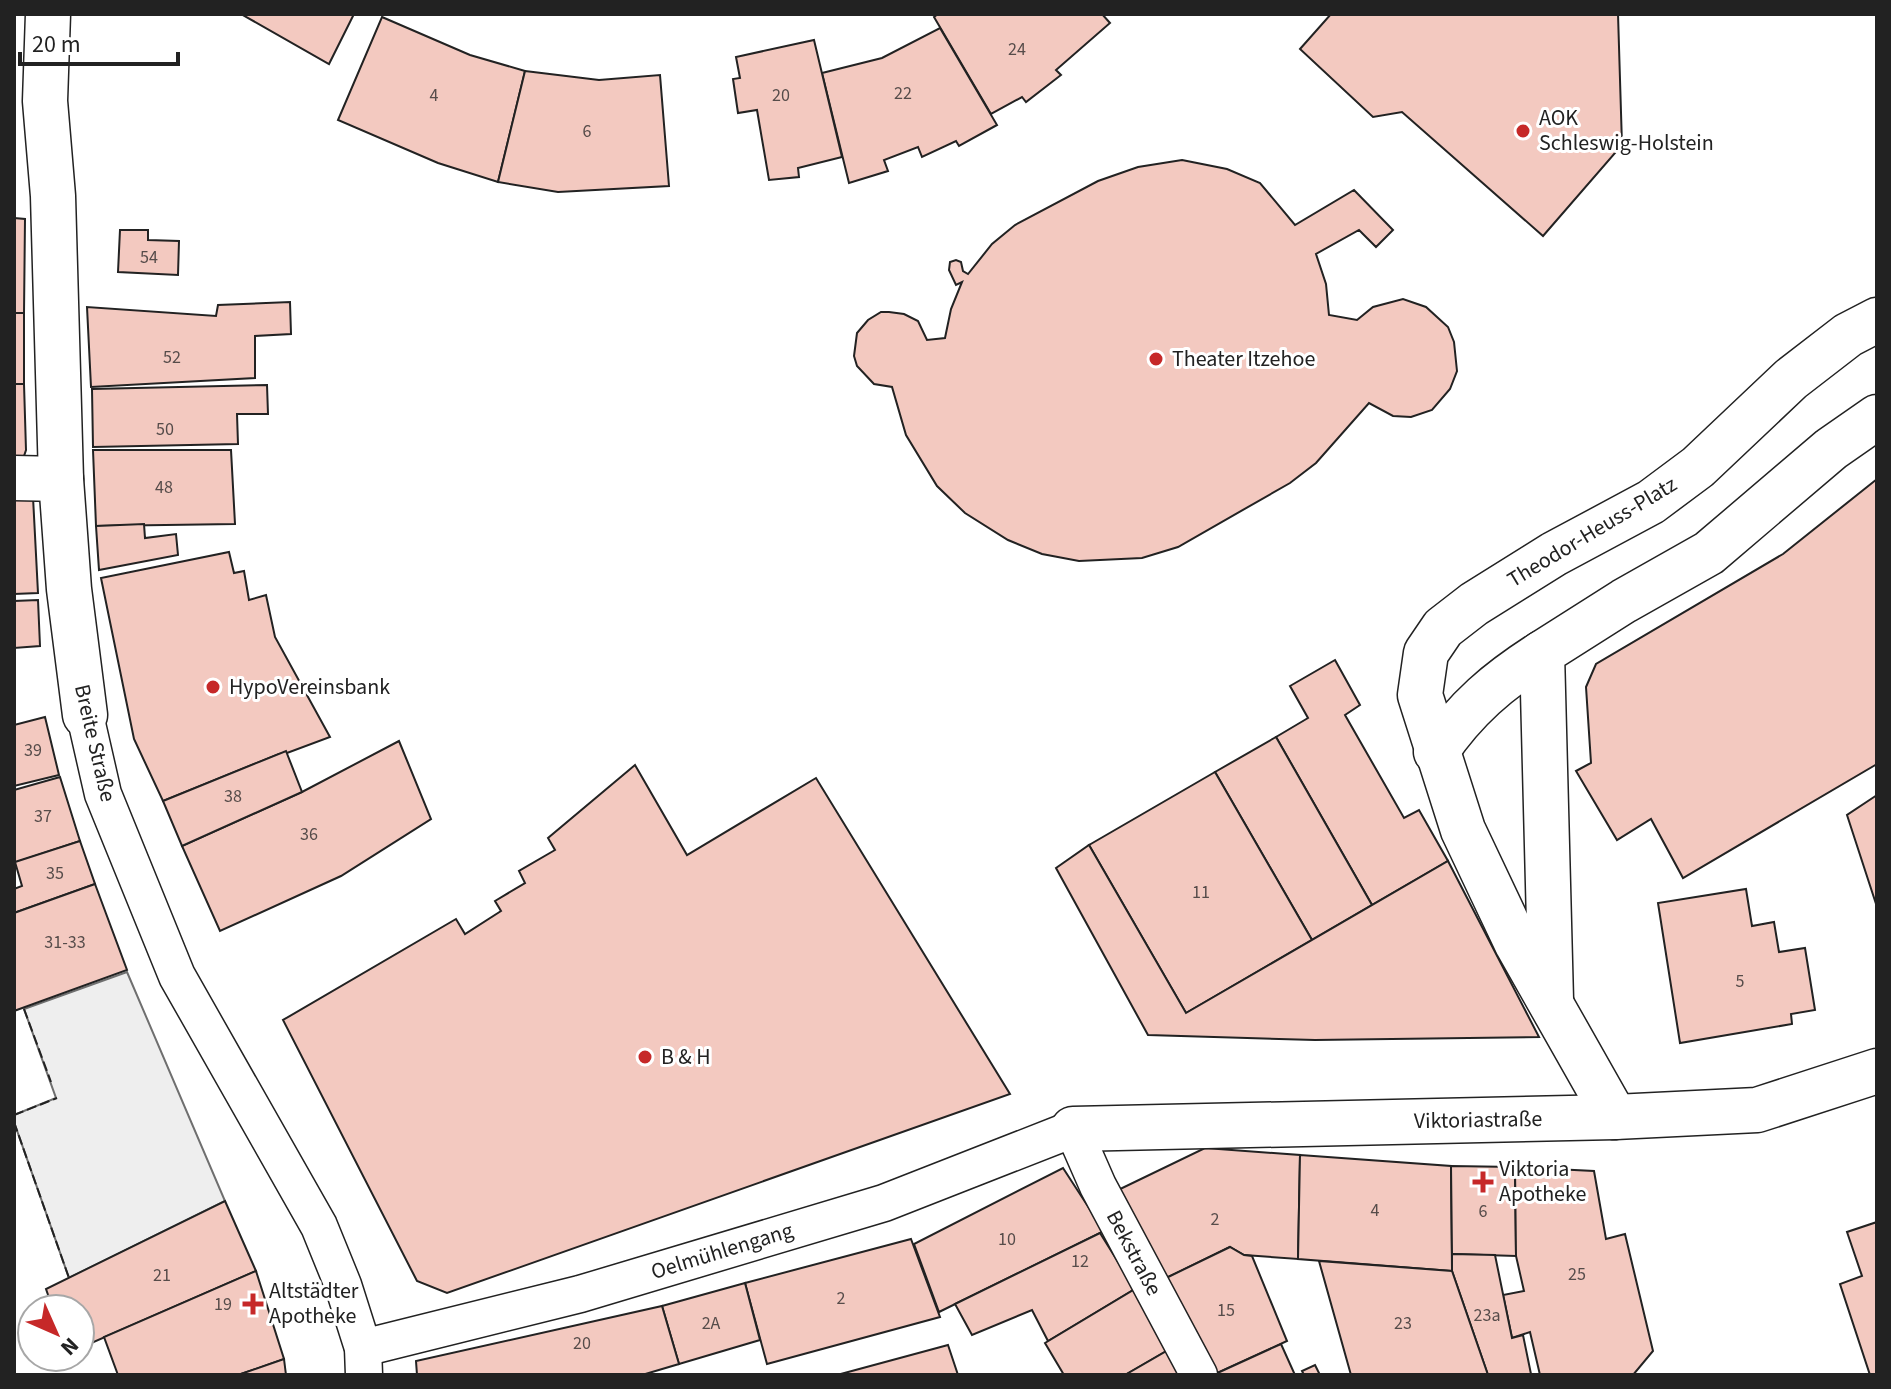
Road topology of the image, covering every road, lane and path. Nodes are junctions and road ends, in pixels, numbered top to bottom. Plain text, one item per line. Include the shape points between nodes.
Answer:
1 (48, 14) edge
2 (1877, 320) edge
3 (1877, 417) edge
4 (14, 478) edge
5 (61, 479) junction
6 (1542, 653) junction
7 (85, 715) joint
8 (1436, 752) junction
9 (1551, 1002) junction
10 (1877, 1071) edge
11 (1615, 1117) junction
12 (1073, 1129) junction
13 (364, 1362) edge
14 (1199, 1375) edge

1 - 5 street, Breite Straße via 45,101
2 - 8 street, Theodor-Heuss-Platz via 1848,335 1791,379 1698,467 1651,502 1554,554 1443,628 1426,653 1420,695
3 - 6 street via 1831,449 1709,553
4 - 5 street
5 - 7 street, Breite Straße
6 - 8 street via 1504,678 1457,721
6 - 9 street, Theodor-Heuss-Platz
7 - 13 street, Breite Straße via 103,794 177,976 319,1226 343,1285
8 - 9 street, Theodor-Heuss-Platz via 1463,830
9 - 11 street, Theodor-Heuss-Platz
10 - 11 street, Viktoriastraße via 1757,1110
11 - 12 street, Viktoriastraße
12 - 13 street, Oelmühlengang via 884,1203
12 - 14 street, Bekstraße

